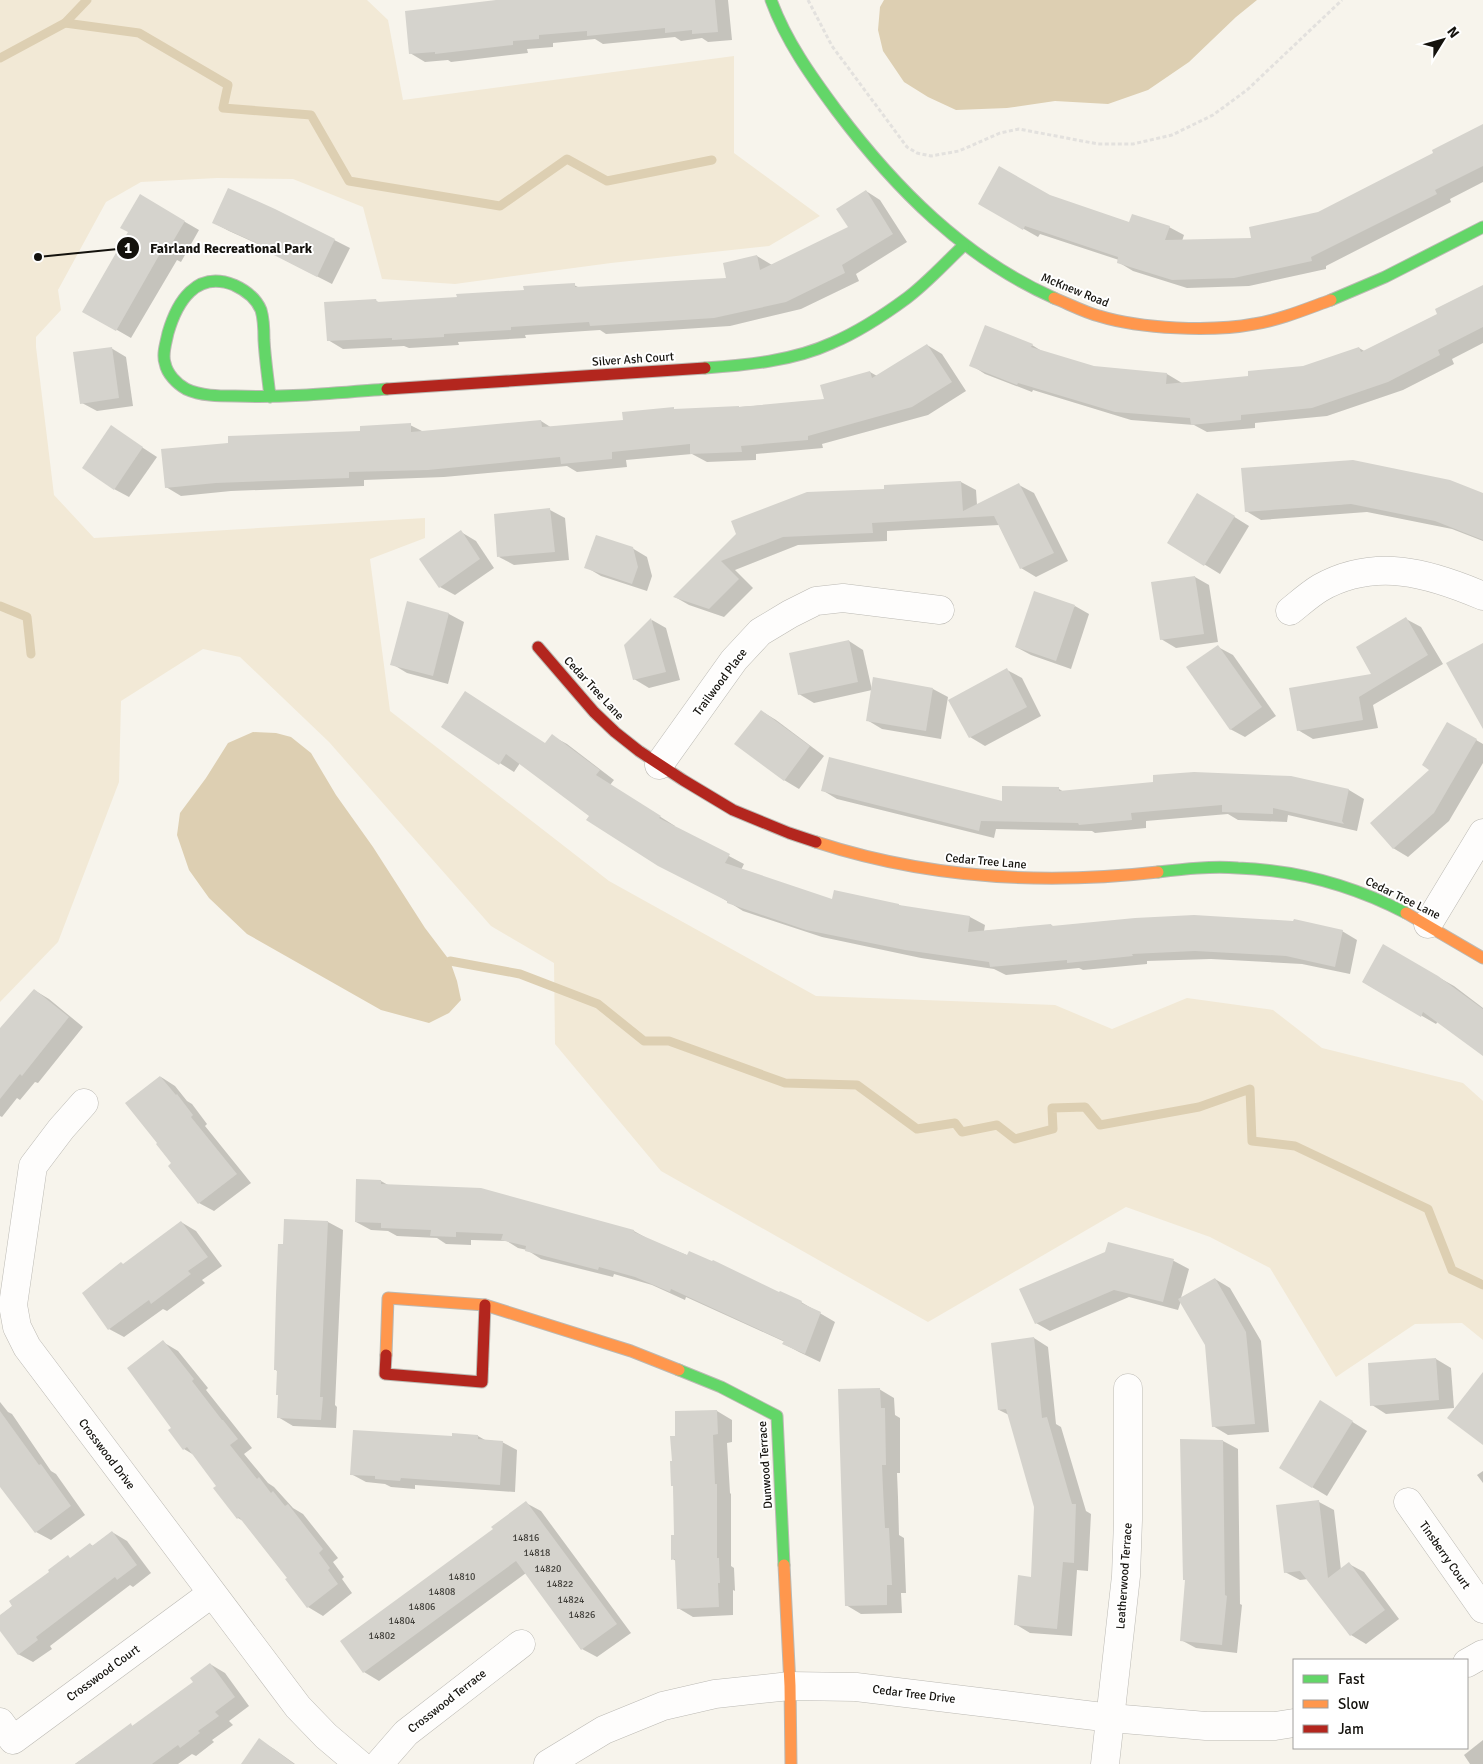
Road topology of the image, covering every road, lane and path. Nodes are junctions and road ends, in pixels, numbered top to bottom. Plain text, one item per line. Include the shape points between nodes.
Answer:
1 (771, 0) edge
2 (808, 0) edge
3 (1342, 0) edge
4 (1483, 227) edge
5 (963, 246) junction
6 (270, 397) junction
7 (1483, 596) edge
8 (940, 610) dead end
9 (1290, 611) dead end
10 (538, 647) dead end
11 (659, 765) junction
12 (1483, 833) edge
13 (1428, 924) junction
14 (1483, 958) edge
15 (84, 1103) dead end
16 (485, 1305) junction
17 (1128, 1388) dead end
18 (1408, 1502) dead end
19 (211, 1594) junction
20 (1483, 1609) edge
21 (521, 1644) dead end
22 (1483, 1654) edge
23 (1468, 1662) edge
24 (790, 1686) junction
25 (1111, 1718) junction
26 (0, 1722) edge
27 (1293, 1723) edge
28 (359, 1764) edge
29 (379, 1764) edge
30 (548, 1764) edge
31 (791, 1764) edge
32 (1105, 1764) edge

1 - 5 street, McKnew Road via 804,65 849,126 896,182
2 - 3 path via 832,46 907,147 931,156 959,151 1000,133 1019,129 1098,144 1132,144 1172,135 1214,115 1247,90
4 - 5 street, McKnew Road via 1359,290 1304,311 1249,325 1198,329 1103,318 1051,298 1010,277
5 - 6 street, Silver Ash Court via 908,297 867,325 831,344 786,358 744,365
6 - 6 street, Silver Ash Court via 197,393 172,376 164,364 172,318 182,299 196,286 211,279 227,281 255,299 262,314
7 - 9 street via 1418,573 1384,569 1351,574 1320,588
8 - 11 street, Trailwood Place via 843,598 816,602 790,614 760,632 734,660
10 - 11 street, Cedar Tree Lane via 609,726
11 - 13 street, Cedar Tree Lane via 748,817 802,839 863,856 943,871 1018,878 1078,879 1207,868 1250,868 1299,875 1359,891
12 - 13 street
13 - 14 street, Cedar Tree Lane
15 - 19 street, Crosswood Drive via 33,1166 13,1305 17,1328 27,1347
16 - 16 street, Dunwood Terrace via 388,1298 385,1374 482,1382
16 - 24 street, Dunwood Terrace via 631,1350 721,1387 777,1416
17 - 25 street, Leatherwood Terrace via 1126,1576
18 - 20 street, Tinsberry Court
19 - 26 street, Crosswood Court via 14,1740
19 - 28 street, Crosswood Drive via 298,1707
21 - 29 street, Crosswood Terrace via 406,1733
22 - 23 street
24 - 25 street, Cedar Tree Drive via 856,1687
24 - 30 street, Cedar Tree Drive via 715,1694 663,1706 604,1730
24 - 31 street, Dunwood Terrace
25 - 27 street, Cedar Tree Drive via 1206,1726
25 - 32 street, Leatherwood Terrace

